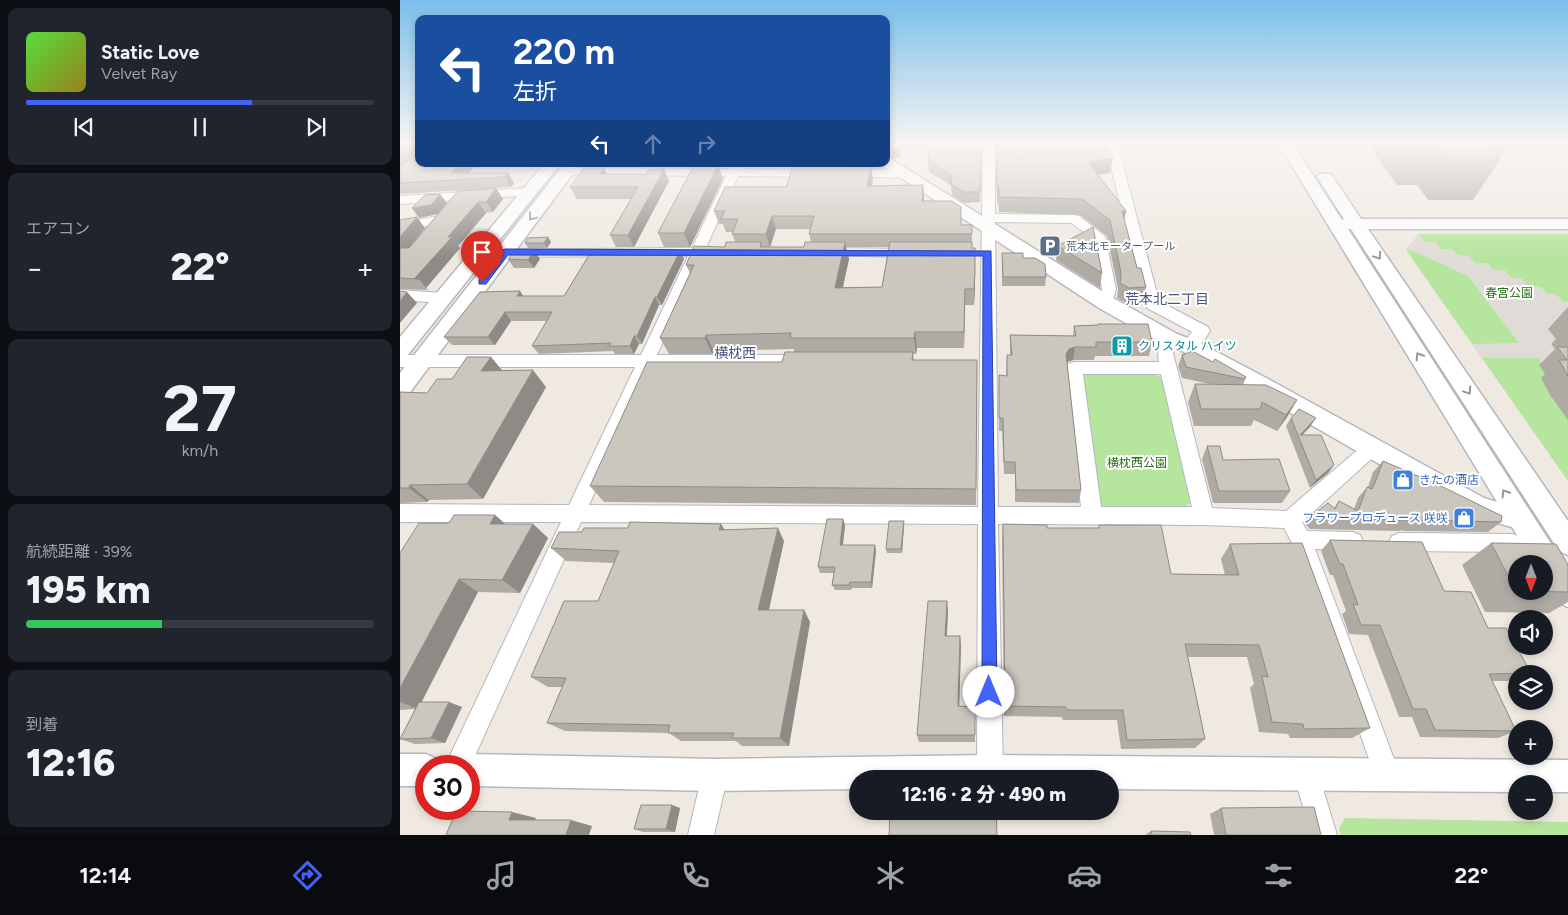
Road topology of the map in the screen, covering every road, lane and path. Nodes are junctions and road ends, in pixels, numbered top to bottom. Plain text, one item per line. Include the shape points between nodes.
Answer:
1 (542, 182) edge
2 (552, 182) edge
3 (730, 182) edge
4 (919, 182) edge
5 (989, 182) edge
6 (1121, 182) edge
7 (1315, 182) edge
8 (1324, 182) edge
9 (529, 192) junction
10 (461, 196) junction
11 (400, 200) edge
12 (443, 219) junction
13 (988, 223) junction
14 (1347, 224) junction
15 (1568, 224) edge
16 (400, 227) edge
17 (431, 233) edge
18 (505, 252) junction
19 (698, 252) junction
20 (718, 252) edge
21 (808, 252) edge
22 (480, 253) junction
23 (928, 253) edge
24 (400, 295) edge
25 (444, 298) junction
26 (1106, 303) junction
27 (1170, 339) junction
28 (1189, 346) junction
29 (400, 351) edge
30 (422, 360) junction
31 (646, 360) junction
32 (400, 361) edge
33 (822, 361) edge
34 (968, 362) edge
35 (988, 362) junction
36 (1168, 368) junction
37 (400, 389) edge
38 (1374, 447) junction
39 (400, 513) edge
40 (575, 514) junction
41 (988, 516) junction
42 (1092, 516) junction
43 (1204, 516) junction
44 (1520, 516) junction
45 (1290, 520) junction
46 (1301, 540) junction
47 (1568, 543) edge
48 (1537, 544) junction
49 (1568, 594) edge
50 (462, 755) edge
51 (400, 770) edge
52 (415, 770) edge
53 (480, 770) edge
54 (990, 770) edge
55 (1119, 772) edge
56 (849, 773) edge
57 (715, 775) junction
58 (1307, 776) junction
59 (1387, 776) junction
60 (1568, 776) edge
61 (701, 835) edge
62 (1324, 835) edge

1 - 9 street
2 -> 18 street
3 - 19 street
4 - 13 street
5 - 13 street
6 - 28 street via 1152,304 1202,331
7 - 14 street
8 - 14 street
9 - 10 street
9 - 22 street
10 - 11 street
10 - 12 street
12 - 16 street
12 - 17 street
13 - 26 street
13 - 26 street via 1074,219 1098,236 1110,289
13 - 35 street via 983,253
14 - 15 street
44 -> 14 street
14 -> 47 street
18 - 19 street
18 - 22 street
18 - 30 street
19 - 20 street
19 - 31 street
21 - 23 street
22 - 25 street
24 - 25 street
25 - 29 street
26 - 27 street
27 - 28 street
27 - 36 street via 1165,352
28 - 38 street
30 - 31 street
30 - 32 street
30 - 37 street
31 - 33 street
31 - 40 street
34 - 35 street
35 - 41 street
36 - 42 street via 1074,368
36 - 43 street
38 - 44 street via 1478,507
38 - 45 street
39 - 40 street
40 - 41 street
40 - 50 street
41 - 42 street
41 - 54 street
42 - 43 street
43 - 45 street
44 - 48 street
45 - 46 street
46 - 48 street
46 - 59 street
48 - 49 street
51 - 52 street
53 - 57 street
55 - 58 street
56 - 57 street
57 - 61 street
58 - 59 street
58 - 62 street
59 - 60 street

